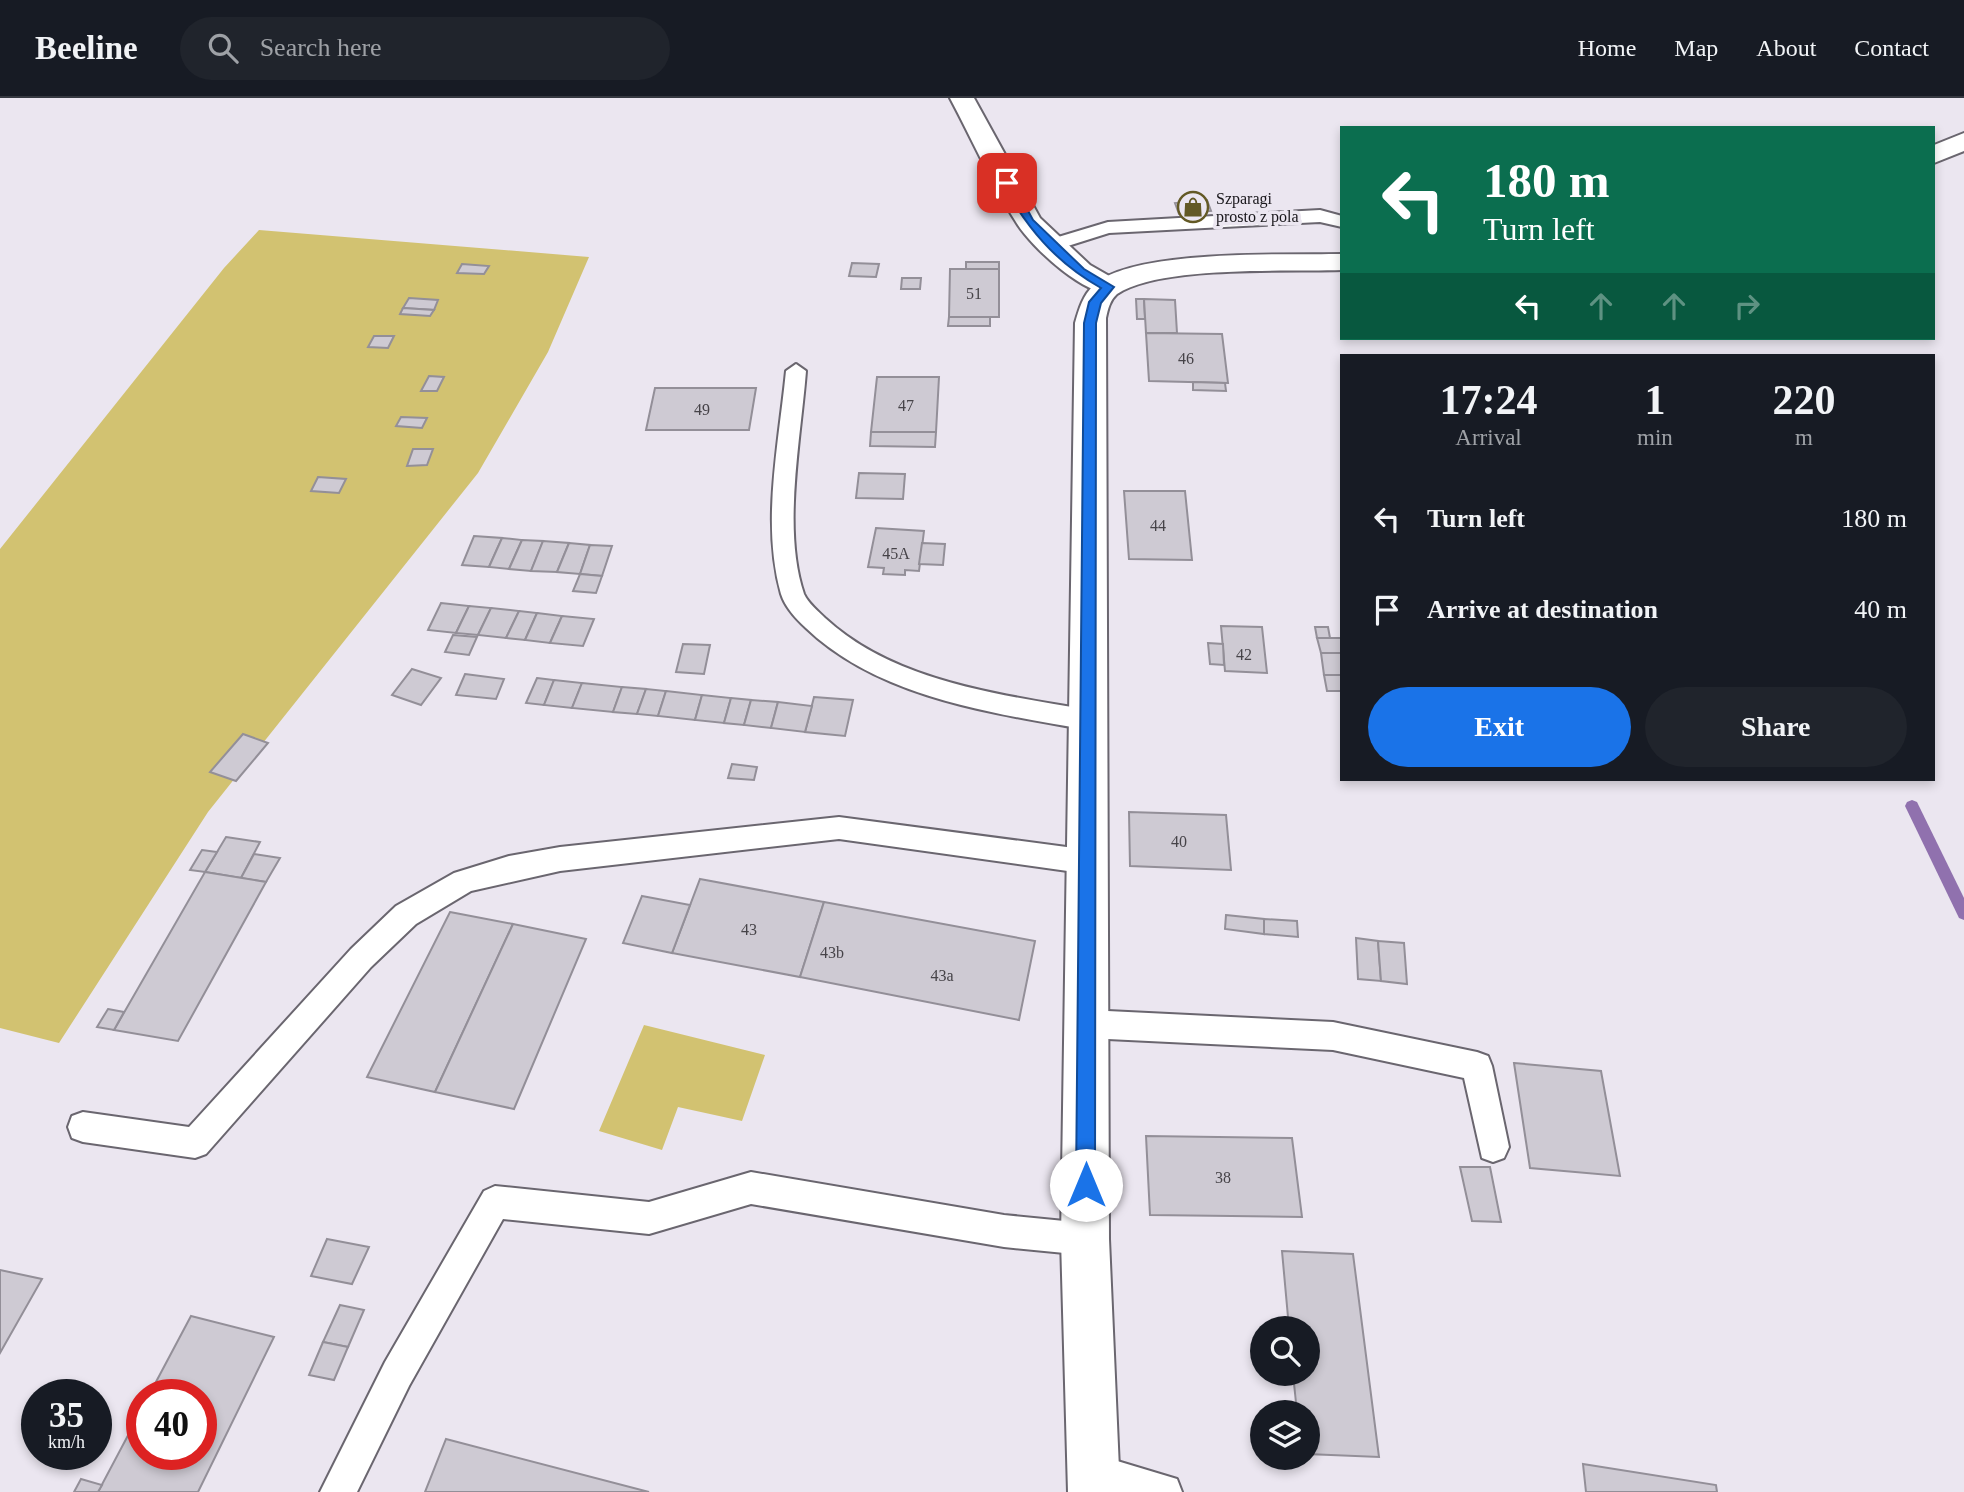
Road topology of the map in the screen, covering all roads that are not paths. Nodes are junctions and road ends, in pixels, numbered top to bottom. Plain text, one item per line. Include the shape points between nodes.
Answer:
1 (962, 98) edge
2 (1964, 141) edge
3 (1935, 155) edge
4 (1340, 221) edge
5 (1052, 245) junction
6 (1340, 262) edge
7 (1108, 287) junction
8 (796, 371) dead end
9 (1088, 720) junction
10 (1089, 862) junction
11 (1087, 1024) junction
12 (83, 1127) dead end
13 (1493, 1147) dead end
14 (1085, 1239) junction
15 (1094, 1482) edge
16 (338, 1492) edge
17 (1164, 1492) edge

1 - 5 street via 1029,222
2 - 3 street
4 - 5 lane via 1320,216 1108,228
5 - 7 street via 1080,271
6 - 7 street via 1161,271
7 - 9 street via 1095,302 1090,323
8 - 9 lane via 785,562 793,598 820,630 859,659 972,696
9 - 10 street
10 - 11 street
10 - 12 lane via 839,828 651,847 509,868 464,881 406,915 361,958 195,1143
11 - 13 lane via 1333,1036 1477,1066
11 - 14 street
14 - 15 street
14 - 16 lane via 1004,1231 751,1188 649,1218 495,1202 397,1374
15 - 17 lane

